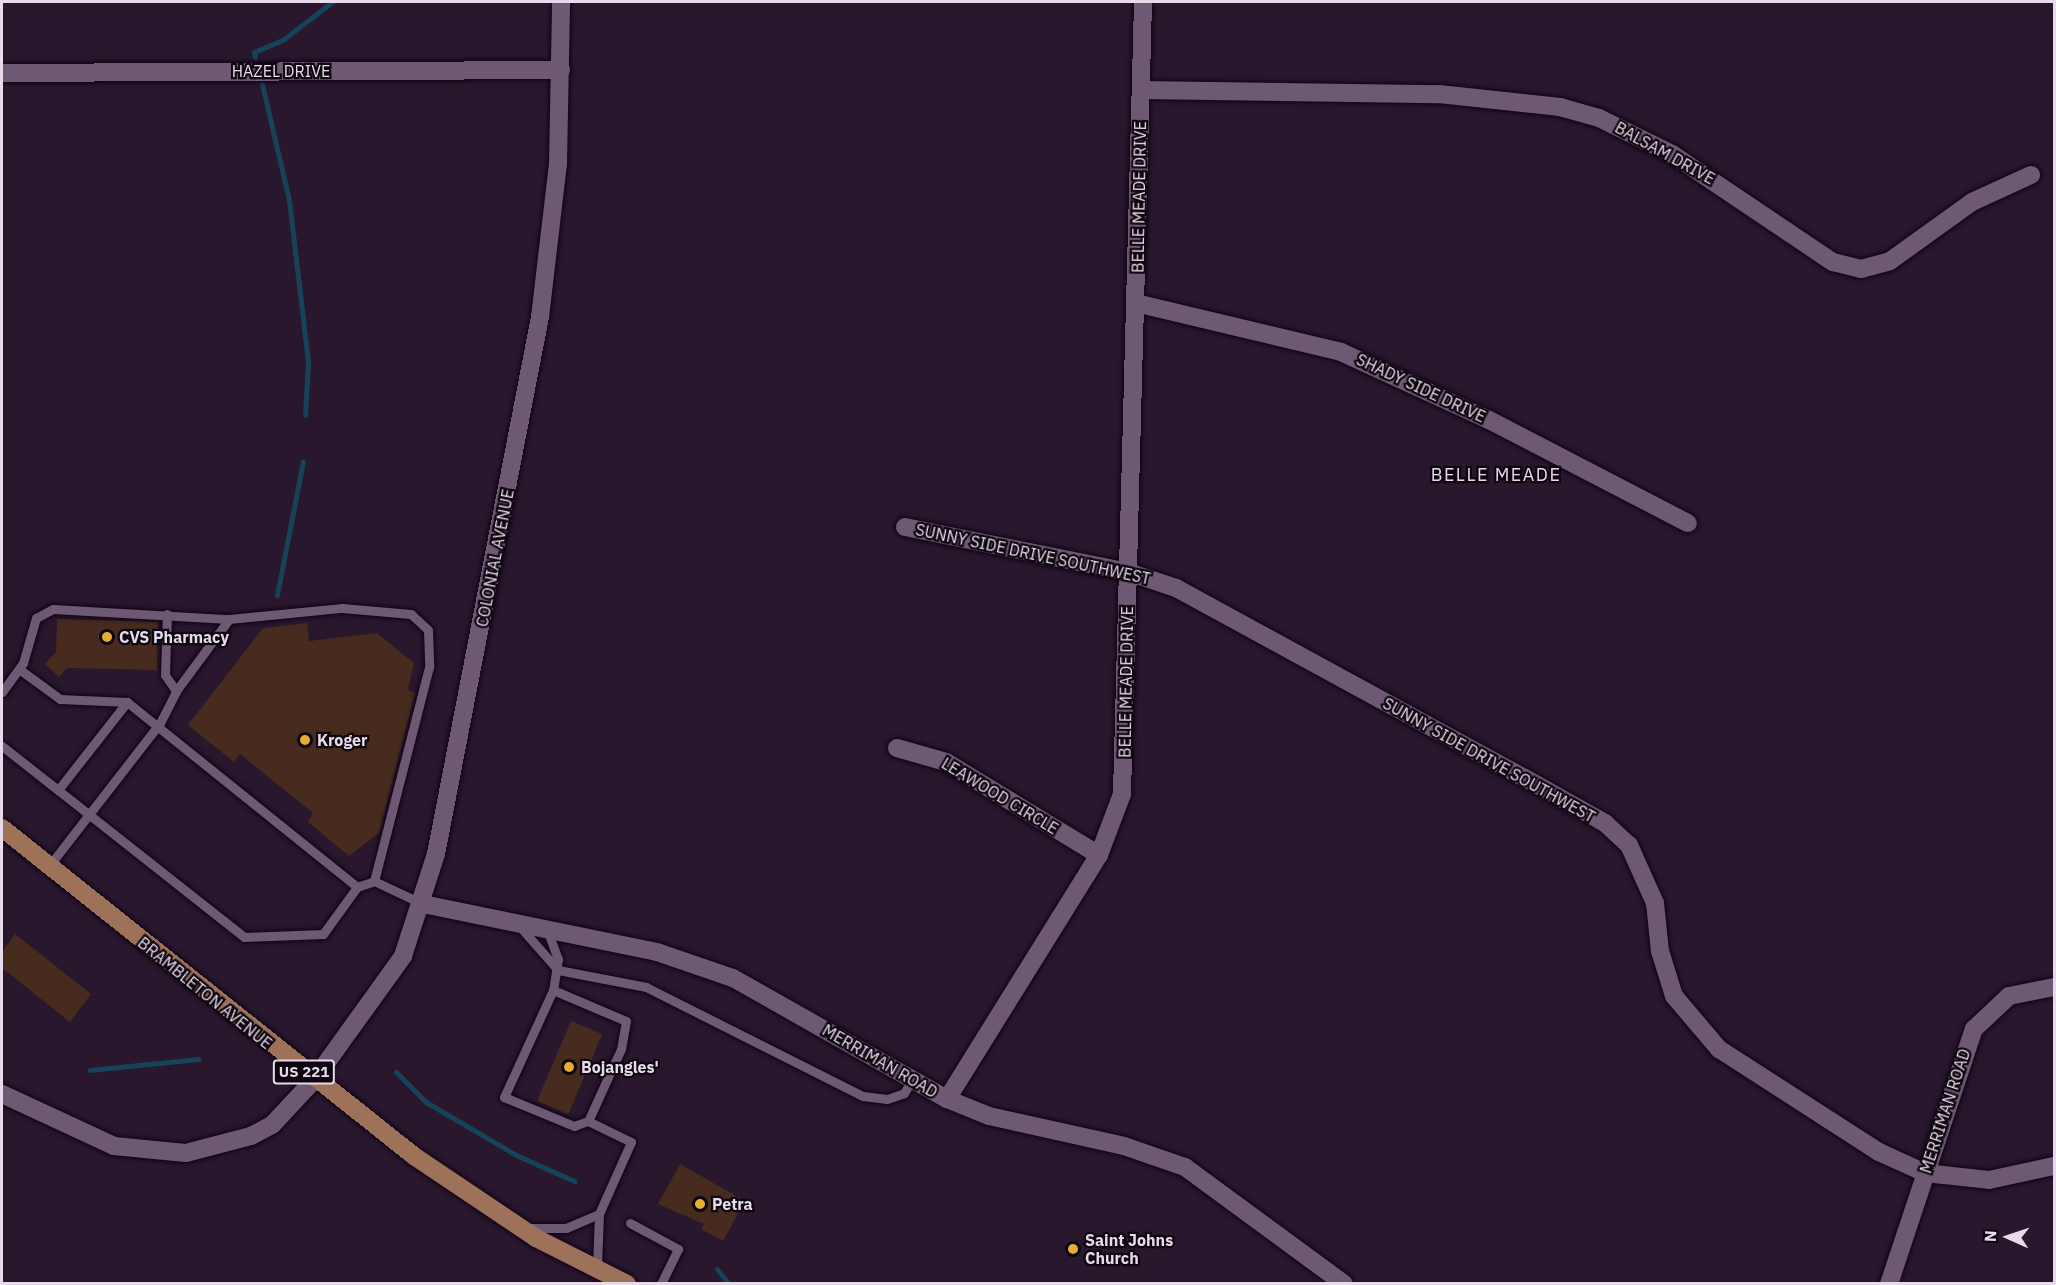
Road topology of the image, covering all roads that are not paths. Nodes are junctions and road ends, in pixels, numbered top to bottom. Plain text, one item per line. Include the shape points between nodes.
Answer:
1 (561, 2) edge
2 (1143, 2) edge
3 (561, 70) junction
4 (2, 73) edge
5 (1141, 90) junction
6 (2031, 174) dead end
7 (1136, 303) junction
8 (1688, 523) dead end
9 (904, 527) dead end
10 (1128, 572) junction
11 (167, 614) junction
12 (229, 619) junction
13 (19, 669) junction
14 (176, 691) junction
15 (2, 692) edge
16 (127, 702) junction
17 (160, 723) junction
18 (2, 746) edge
19 (897, 748) dead end
20 (58, 790) junction
21 (91, 814) junction
22 (2, 828) edge
23 (1099, 855) junction
24 (49, 866) junction
25 (374, 881) junction
26 (357, 887) junction
27 (423, 904) junction
28 (521, 927) junction
29 (549, 932) junction
30 (558, 970) junction
31 (2055, 987) edge
32 (553, 990) junction
33 (314, 1080) junction
34 (911, 1082) junction
35 (2, 1094) edge
36 (947, 1099) junction
37 (588, 1121) junction
38 (2055, 1166) edge
39 (1925, 1173) junction
40 (599, 1214) junction
41 (630, 1223) dead end
42 (520, 1228) junction
43 (597, 1267) junction
44 (627, 1284) edge
45 (661, 1284) edge
46 (1344, 1284) edge
47 (1889, 1284) edge

1 - 3 street, COLONIAL AVENUE
2 - 5 street, BELLE MEADE DRIVE
3 - 4 street, HAZEL DRIVE
3 - 27 street, COLONIAL AVENUE via 558,163 540,316
5 - 6 street, BALSAM DRIVE via 1439,94 1560,107 1599,118 1663,149 1833,262 1861,269 1890,261 1972,202
5 - 7 street, BELLE MEADE DRIVE
7 - 8 street, SHADY SIDE DRIVE via 1341,352 1490,420
7 - 10 street, BELLE MEADE DRIVE
9 - 10 street, SUNNY SIDE DRIVE SOUTHWEST
10 - 23 street, BELLE MEADE DRIVE via 1122,794
10 - 39 street, SUNNY SIDE DRIVE SOUTHWEST via 1236,620 1605,824 1629,845 1647,878 1666,979 1701,1034 1879,1152
11 - 12 lane
11 - 13 lane via 52,609 31,627
11 - 14 lane via 165,675
12 - 14 lane
12 - 25 lane via 387,608 411,614 428,630 429,667
13 - 15 lane
13 - 16 lane via 60,699
14 - 17 lane
16 - 17 lane
16 - 20 lane
17 - 21 lane
17 - 26 lane
18 - 20 lane
19 - 23 street, LEAWOOD CIRCLE via 946,762
20 - 21 lane
21 - 24 lane
21 - 26 lane via 244,937 323,934
22 - 24 main road, BRAMBLETON AVENUE / US 221
23 - 36 street, BELLE MEADE DRIVE
24 - 33 main road, BRAMBLETON AVENUE / US 221
25 - 26 lane
25 - 27 lane
27 - 28 street, MERRIMAN ROAD
27 - 33 street, COLONIAL AVENUE via 388,981
28 - 29 street, MERRIMAN ROAD
28 - 30 lane
29 - 30 lane
29 - 34 street, MERRIMAN ROAD via 657,952 733,978
30 - 32 lane
30 - 34 lane via 646,987 863,1096 887,1099 904,1093
31 - 39 street, MERRIMAN ROAD via 2009,996 1980,1020 1954,1078
32 - 37 lane via 626,1021 621,1049
32 - 37 lane via 504,1097 574,1126
33 - 35 street, COLONIAL AVENUE via 272,1125 232,1143 186,1153 114,1146
33 - 42 main road, BRAMBLETON AVENUE / US 221
34 - 36 street, MERRIMAN ROAD
36 - 46 street, MERRIMAN ROAD via 989,1116 1124,1146 1185,1167
37 - 40 lane via 631,1142
38 - 39 street, SUNNY SIDE DRIVE SOUTHWEST via 1989,1180
39 - 47 street, MERRIMAN ROAD
40 - 42 lane via 566,1228
40 - 43 lane
41 - 45 lane via 678,1248
42 - 43 main road, BRAMBLETON AVENUE / US 221
43 - 44 main road, BRAMBLETON AVENUE / US 221

